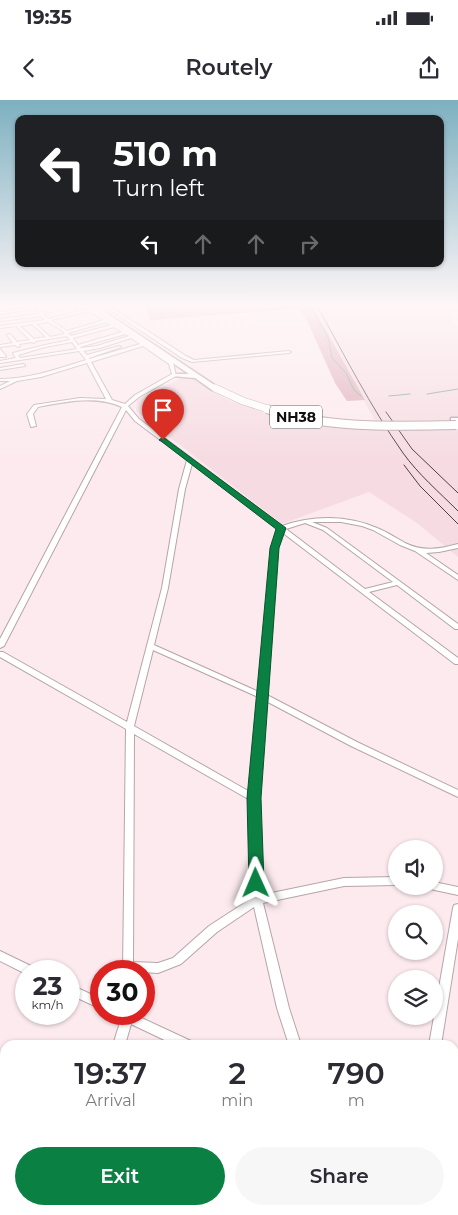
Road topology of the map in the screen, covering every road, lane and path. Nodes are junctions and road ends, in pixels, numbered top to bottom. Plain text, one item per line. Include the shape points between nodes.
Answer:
1 (17, 356) edge
2 (35, 356) edge
3 (84, 356) edge
4 (98, 356) edge
5 (101, 356) edge
6 (161, 356) edge
7 (167, 356) edge
8 (176, 356) edge
9 (182, 356) edge
10 (246, 356) edge
11 (19, 359) junction
12 (87, 360) junction
13 (0, 362) edge
14 (23, 365) dead end
15 (0, 369) edge
16 (174, 375) junction
17 (199, 377) junction
18 (0, 380) edge
19 (16, 380) junction
20 (218, 387) junction
21 (0, 388) edge
22 (110, 401) junction
23 (125, 406) junction
24 (458, 420) edge
25 (458, 425) edge
26 (33, 426) dead end
27 (190, 460) junction
28 (307, 522) junction
29 (281, 528) junction
30 (458, 546) edge
31 (418, 550) junction
32 (458, 578) edge
33 (398, 583) junction
34 (364, 591) junction
35 (458, 627) edge
36 (0, 646) edge
37 (152, 646) junction
38 (0, 654) edge
39 (458, 662) edge
40 (262, 696) junction
41 (130, 727) junction
42 (458, 794) edge
43 (254, 798) junction
44 (388, 881) edge
45 (443, 888) edge
46 (458, 892) edge
47 (257, 900) junction
48 (458, 908) edge
49 (0, 956) edge
50 (129, 960) edge
51 (15, 963) edge
52 (155, 968) edge
53 (123, 1025) edge
54 (146, 1025) edge
55 (120, 1040) edge
56 (177, 1040) edge
57 (294, 1040) edge
58 (436, 1040) edge

1 - 11 street
2 - 11 street
3 - 12 street
4 - 12 street
5 - 12 street
6 - 16 street via 171,363
7 - 17 highway, NH38
8 - 20 highway, NH38
9 - 10 street via 194,361
11 - 13 street
12 - 19 street
12 - 22 street
14 - 15 street
16 - 17 highway
16 - 23 street
17 - 20 highway, NH38
18 - 19 street
19 - 21 street
20 - 24 highway, NH38 via 261,403 324,416
20 - 25 highway, NH38, bridge via 255,406 326,422 382,426
22 - 23 street
22 - 26 street via 69,401 36,406 30,414
23 - 27 street via 137,420
23 - 36 street
27 - 29 street
27 - 37 street
28 - 29 street
28 - 31 street via 352,522 374,528
28 - 33 street via 325,529
29 - 34 street
29 - 40 street via 274,548
30 - 31 street
31 - 32 street
33 - 34 street
33 - 35 street
34 - 39 street
37 - 40 street
37 - 41 street
38 - 41 street
40 - 42 street
40 - 43 street
41 - 43 street
41 - 50 street
43 - 47 street
44 - 47 street via 344,882
45 - 46 street
47 - 52 street via 213,929 177,961
47 - 57 street
48 - 58 street
49 - 51 street
53 - 55 street
54 - 56 street

